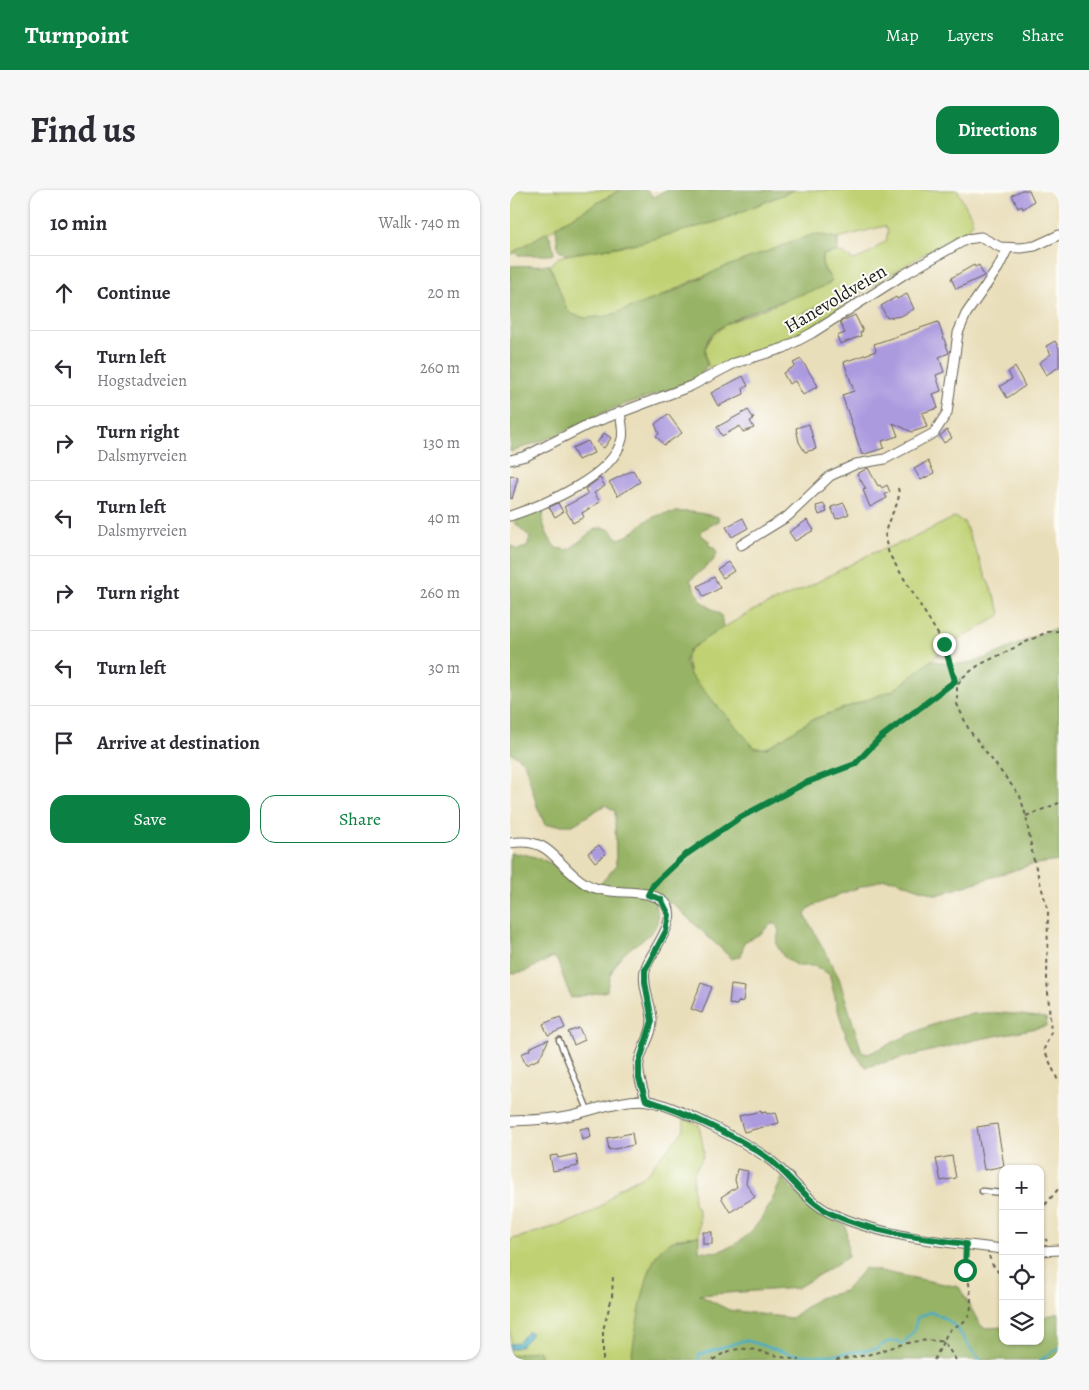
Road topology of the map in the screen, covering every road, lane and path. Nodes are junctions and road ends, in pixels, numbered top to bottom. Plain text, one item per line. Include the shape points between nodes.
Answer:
1 (1059, 235) edge
2 (1008, 248) junction
3 (620, 412) junction
4 (510, 460) edge
5 (898, 488) dead end
6 (510, 516) edge
7 (741, 545) dead end
8 (1059, 631) edge
9 (963, 677) junction
10 (955, 681) junction
11 (957, 685) junction
12 (1059, 803) edge
13 (1026, 816) junction
14 (510, 843) edge
15 (648, 895) junction
16 (559, 1040) dead end
17 (1059, 1083) edge
18 (646, 1100) junction
19 (589, 1112) junction
20 (510, 1121) edge
21 (1059, 1188) edge
22 (982, 1191) dead end
23 (999, 1192) edge
24 (1041, 1210) edge
25 (966, 1244) junction
26 (986, 1247) junction
27 (999, 1249) edge
28 (1044, 1250) edge
29 (1059, 1250) edge
30 (999, 1273) edge
31 (613, 1276) dead end
32 (944, 1342) junction
33 (603, 1360) edge
34 (713, 1360) edge
35 (800, 1360) edge
36 (836, 1360) edge
37 (934, 1360) edge
38 (956, 1360) edge

1 - 2 street, Hanevoldveien via 1036,246
2 - 3 street, Hanevoldveien via 981,237 967,239 784,348 735,363 691,386
2 - 7 street via 960,327 948,414 934,434 886,459 856,464 830,476 788,516
3 - 4 street, Hanevoldveien via 526,456
3 - 6 street via 621,441 605,467 536,507
5 - 10 path via 900,497 886,528 889,554 944,644
8 - 9 path via 1047,632 979,665
9 - 10 path
9 - 11 path
10 - 11 path
10 - 15 path via 880,738 855,764 805,783 739,818 684,856 654,884
11 - 13 path via 957,704 969,730 1020,796
12 - 13 path
13 - 17 path via 1048,911 1047,979 1051,1033 1044,1049
14 - 15 street via 531,842 549,848 572,874 592,888
15 - 18 street via 661,899 669,915 666,931 645,970 652,1021 639,1063 639,1078
16 - 19 lane
18 - 19 street via 628,1101
18 - 25 street via 670,1107 761,1153 815,1203 832,1214 914,1237
19 - 20 street
21 - 24 path
22 - 23 lane
25 - 26 street
25 - 32 path via 965,1270 971,1297 970,1312 959,1326 949,1330
26 - 27 street
26 - 30 path
28 - 29 street
31 - 33 path via 612,1297 603,1330
32 - 36 path via 906,1342 875,1353
32 - 37 path
32 - 38 path
34 - 35 path via 737,1348

